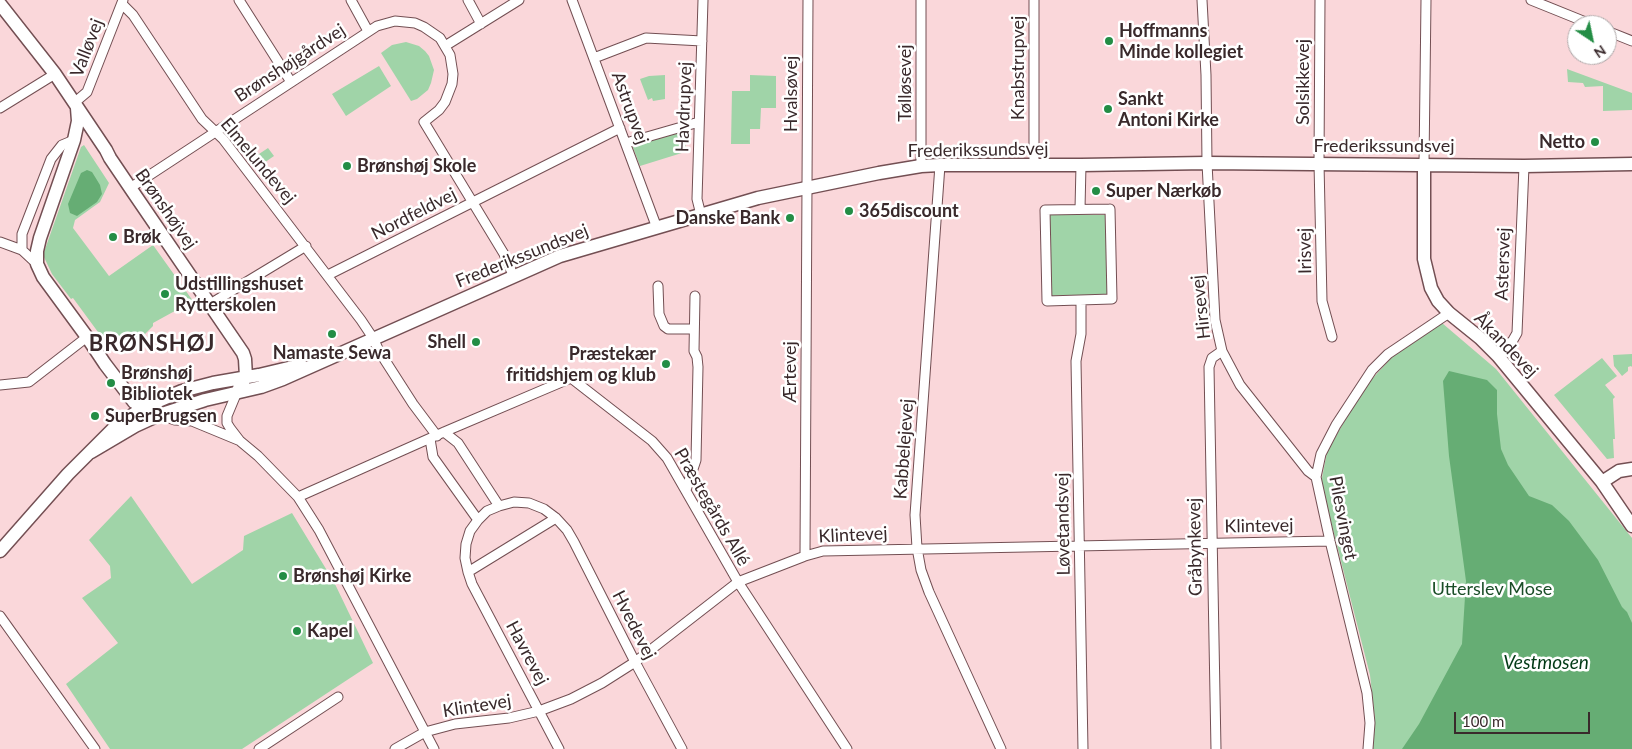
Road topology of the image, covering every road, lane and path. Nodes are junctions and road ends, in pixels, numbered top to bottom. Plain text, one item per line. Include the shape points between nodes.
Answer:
1 (239, 0) edge
2 (351, 0) edge
3 (468, 0) edge
4 (519, 0) edge
5 (572, 0) edge
6 (703, 0) edge
7 (808, 0) edge
8 (921, 0) edge
9 (1034, 0) edge
10 (1202, 0) edge
11 (1320, 0) edge
12 (1426, 0) edge
13 (1531, 0) edge
14 (122, 2) edge
15 (1548, 3) edge
16 (0, 4) edge
17 (1573, 15) edge
18 (481, 24) junction
19 (368, 31) junction
20 (1617, 35) edge
21 (702, 41) junction
22 (1632, 41) edge
23 (445, 46) junction
24 (594, 58) junction
25 (55, 74) junction
26 (291, 82) junction
27 (75, 106) junction
28 (0, 108) edge
29 (699, 122) junction
30 (620, 128) junction
31 (214, 131) junction
32 (74, 140) junction
33 (626, 143) junction
34 (110, 158) junction
35 (1207, 163) junction
36 (1319, 163) junction
37 (1424, 164) junction
38 (1632, 164) edge
39 (940, 165) junction
40 (921, 166) junction
41 (1034, 166) junction
42 (1081, 166) junction
43 (1524, 166) junction
44 (130, 188) junction
45 (807, 188) junction
46 (473, 202) junction
47 (1080, 209) junction
48 (701, 215) junction
49 (657, 228) junction
50 (0, 242) edge
51 (306, 246) junction
52 (22, 250) junction
53 (37, 264) junction
54 (328, 275) junction
55 (513, 275) junction
56 (658, 286) dead end
57 (695, 296) dead end
58 (1081, 300) junction
59 (210, 304) junction
60 (1449, 313) junction
61 (693, 329) junction
62 (87, 337) junction
63 (1332, 337) dead end
64 (373, 338) junction
65 (1222, 351) junction
66 (1498, 356) junction
67 (328, 358) junction
68 (246, 377) junction
69 (0, 385) edge
70 (238, 392) junction
71 (142, 408) junction
72 (159, 415) junction
73 (437, 435) junction
74 (240, 441) junction
75 (91, 452) junction
76 (1632, 469) edge
77 (1316, 477) junction
78 (1602, 482) junction
79 (686, 490) junction
80 (298, 497) junction
81 (498, 506) junction
82 (556, 518) junction
83 (478, 520) junction
84 (1632, 526) edge
85 (1330, 541) junction
86 (1211, 543) junction
87 (1079, 545) junction
88 (917, 548) junction
89 (0, 550) edge
90 (805, 556) junction
91 (468, 572) junction
92 (738, 582) junction
93 (0, 616) edge
94 (634, 662) junction
95 (338, 697) dead end
96 (539, 711) junction
97 (425, 732) junction
98 (95, 749) edge
99 (259, 749) edge
100 (395, 749) edge
101 (434, 749) edge
102 (559, 749) edge
103 (682, 749) edge
104 (847, 749) edge
105 (1001, 749) edge
106 (1083, 749) edge
107 (1216, 749) edge
108 (1368, 749) edge

1 - 26 street
2 - 19 street
3 - 18 street
4 - 18 street
5 - 24 street, Astrupvej
6 - 21 street, Havdrupvej
7 - 45 street, Hvalsøvej
8 - 40 street, Tølløsevej
9 - 41 street, Knabstrupvej
10 - 35 street, Hirsevej
11 - 36 street, Solsikkevej
12 - 37 street
13 - 15 street
14 - 27 street, Valløvej via 87,92
14 - 31 street, Elmelundevej via 202,119
15 - 17 street
16 - 25 main road, Brønshøjvej
18 - 23 street
19 - 23 street, Brønshøjgårdvej via 396,21 415,23 432,32
19 - 26 street, Brønshøjgårdvej
20 - 22 street
21 - 24 street via 646,38
21 - 29 street, Havdrupvej
23 - 46 street via 452,64 450,93 439,110 424,122
24 - 30 street, Astrupvej
25 - 27 main road, Brønshøjvej
25 - 28 street
26 - 31 street, Brønshøjgårdvej
27 - 32 main road via 78,122
27 - 34 main road, Brønshøjvej
29 - 33 street
29 - 48 street, Havdrupvej via 697,199
30 - 33 street, Astrupvej
30 - 46 street, Nordfeldvej
31 - 44 street, Brønshøjgårdvej
31 - 51 street, Elmelundevej
32 - 34 main road via 91,139
32 - 52 street via 62,145 51,159 22,234
32 - 53 main road via 40,238
33 - 49 street, Astrupvej
34 - 44 main road, Brønshøjvej
35 - 36 main road, Frederikssundsvej
35 - 42 main road, Frederikssundsvej
35 - 65 street, Hirsevej via 1216,320
36 - 37 main road, Frederikssundsvej
36 - 63 street, Irisvej via 1322,301
37 - 43 main road, Frederikssundsvej
37 - 60 main road, Åkandevej via 1424,259 1431,288
38 - 43 main road, Frederikssundsvej
39 - 40 main road, Frederikssundsvej
39 - 41 main road, Frederikssundsvej
39 - 88 street, Kabbelejevej via 915,515
40 - 45 main road, Frederikssundsvej
41 - 42 main road, Frederikssundsvej
42 - 47 street
43 - 66 street, Astersvej via 1517,333
44 - 59 main road, Brønshøjvej
45 - 48 main road, Frederikssundsvej
45 - 90 street, Ærtevej
46 - 54 street, Nordfeldvej
46 - 55 street
47 - 58 street via 1110,208 1112,299
47 - 58 street via 1045,210 1047,301
48 - 49 main road, Frederikssundsvej
49 - 55 main road, Frederikssundsvej via 560,256
50 - 52 street
51 - 54 street, Elmelundevej
51 - 59 street
52 - 53 street
53 - 62 main road
54 - 64 street, Elmelundevej
55 - 64 main road, Frederikssundsvej
56 - 61 street via 659,314 664,326 668,329
57 - 61 street
58 - 87 street, Løvetandsvej via 1081,334 1076,361
59 - 68 main road, Brønshøjvej via 243,353
60 - 66 main road, Åkandevej
60 - 77 street, Pilesvinget via 1388,354 1372,370 1336,425 1321,454
61 - 79 street via 698,367 696,460
62 - 69 street via 29,382
62 - 71 main road via 134,402
64 - 67 main road, Frederikssundsvej
64 - 73 street, Elmelundevej via 413,404
65 - 77 street, Hirsevej via 1240,384
65 - 86 street, Gråbynkevej via 1212,358 1209,367
66 - 78 main road, Åkandevej
67 - 68 main road, Frederikssundsvej
67 - 70 main road, Frederikssundsvej via 283,379
68 - 70 main road
68 - 71 main road, Frederikssundsvej via 182,391
70 - 72 main road, Frederikssundsvej
70 - 74 street via 227,423
71 - 72 main road
71 - 75 main road, Frederikssundsvej
72 - 74 street via 192,421
72 - 75 main road, Frederikssundsvej
73 - 79 street, Præstegårds Allé via 571,378 652,441 667,458
73 - 80 street, Præstegårds Allé
73 - 81 street via 458,443
73 - 83 street via 433,457
74 - 80 street
75 - 89 main road, Frederikssundsvej
76 - 78 main road via 1619,471
77 - 85 street, Pilesvinget
78 - 84 main road, Åkandevej
79 - 92 street, Præstegårds Allé
80 - 97 street via 319,530
81 - 82 street via 529,503
81 - 83 street
82 - 91 street
82 - 94 street, Hvedevej via 574,542
83 - 91 street, Havrevej via 466,544
85 - 86 street, Klintevej
85 - 108 street, Pilesvinget via 1367,694
86 - 87 street, Klintevej
86 - 107 street, Gråbynkevej
87 - 88 street, Klintevej
87 - 106 street, Løvetandsvej
88 - 90 street, Klintevej via 822,551
88 - 105 street, Kabbelejevej via 929,592
90 - 92 street, Klintevej
91 - 96 street, Havrevej
92 - 94 street, Klintevej
92 - 104 street, Præstegårds Allé
93 - 98 street
94 - 96 street, Klintevej via 602,684
94 - 103 street, Hvedevej
95 - 99 street
96 - 97 street, Klintevej
96 - 102 street, Havrevej
97 - 100 street, Klintevej
97 - 101 street

